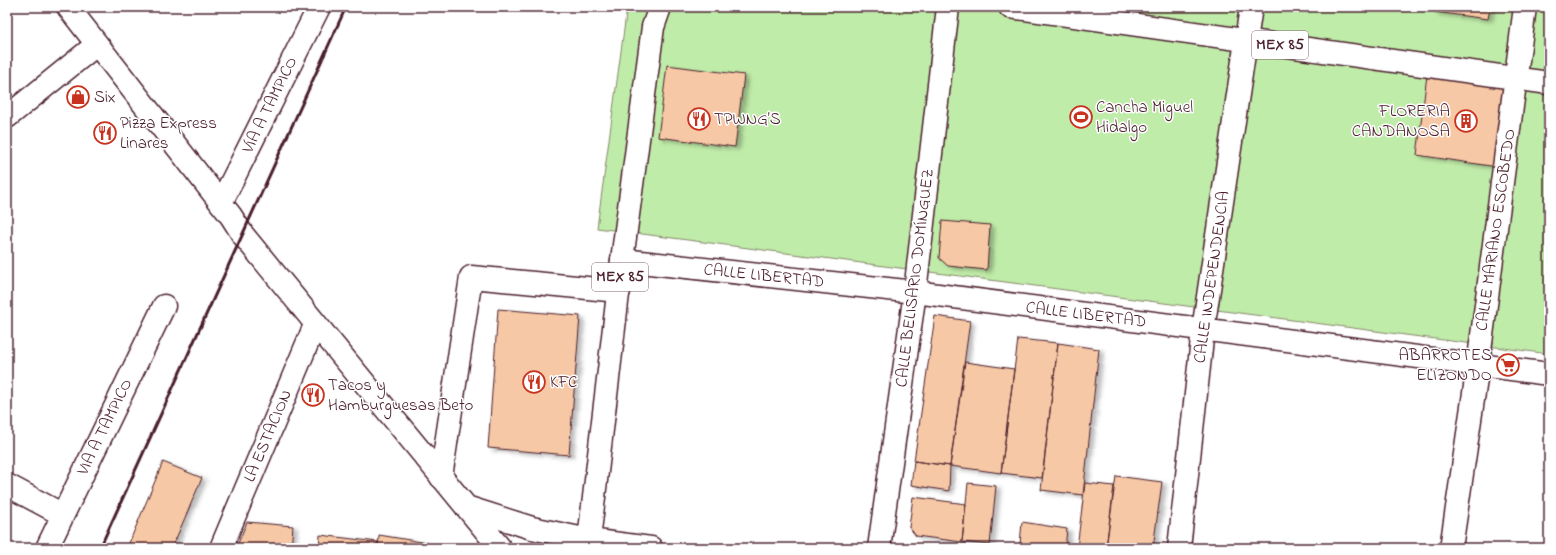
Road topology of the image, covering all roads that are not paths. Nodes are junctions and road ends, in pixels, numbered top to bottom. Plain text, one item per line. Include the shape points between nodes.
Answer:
1 (68, 7) edge
2 (319, 7) edge
3 (660, 7) edge
4 (948, 7) edge
5 (1010, 7) edge
6 (1251, 7) edge
7 (1525, 7) edge
8 (1246, 40) junction
9 (96, 45) junction
10 (1516, 78) junction
11 (1549, 83) edge
12 (7, 117) edge
13 (221, 203) junction
14 (622, 260) junction
15 (619, 291) junction
16 (915, 292) junction
17 (164, 306) dead end
18 (315, 325) junction
19 (1203, 330) junction
20 (1478, 366) junction
21 (1549, 374) edge
22 (441, 477) junction
23 (7, 486) edge
24 (466, 507) junction
25 (63, 514) junction
26 (589, 544) edge
27 (497, 547) edge
28 (47, 548) edge
29 (221, 548) edge
30 (651, 548) edge
31 (879, 548) edge
32 (1179, 548) edge
33 (1451, 548) edge

1 - 9 street
2 - 13 street, VÍA A TAMPICO
3 - 14 street, MEX 85 via 653,27
4 - 16 street, CALLE BELISARIO DOMÍNGUEZ
5 - 8 street, MEX 85
6 - 8 street, CALLE INDEPENDENCIA
7 - 10 street, CALLE MARIANO ESCOBEDO
8 - 10 street, MEX 85
8 - 19 street, CALLE INDEPENDENCIA
9 - 12 street
9 - 13 street
10 - 11 street, MEX 85
10 - 20 street, CALLE MARIANO ESCOBEDO
13 - 18 street via 243,235
14 - 15 street, MEX 85
14 - 16 street, CALLE LIBERTAD
15 - 22 street via 471,277
15 - 26 street, MEX 85
16 - 19 street, CALLE LIBERTAD
16 - 31 street, CALLE BELISARIO DOMÍNGUEZ
17 - 25 street, VIA A TAMPICO
18 - 22 street
18 - 29 street, LA ESTACION
19 - 20 street, CALLE LIBERTAD
19 - 32 street, CALLE INDEPENDENCIA
20 - 21 street, CALLE LIBERTAD
20 - 33 street, CALLE MARIANO ESCOBEDO
22 - 24 street
23 - 25 street
24 - 26 street
24 - 27 street
25 - 28 street, VIA A TAMPICO
26 - 30 street

